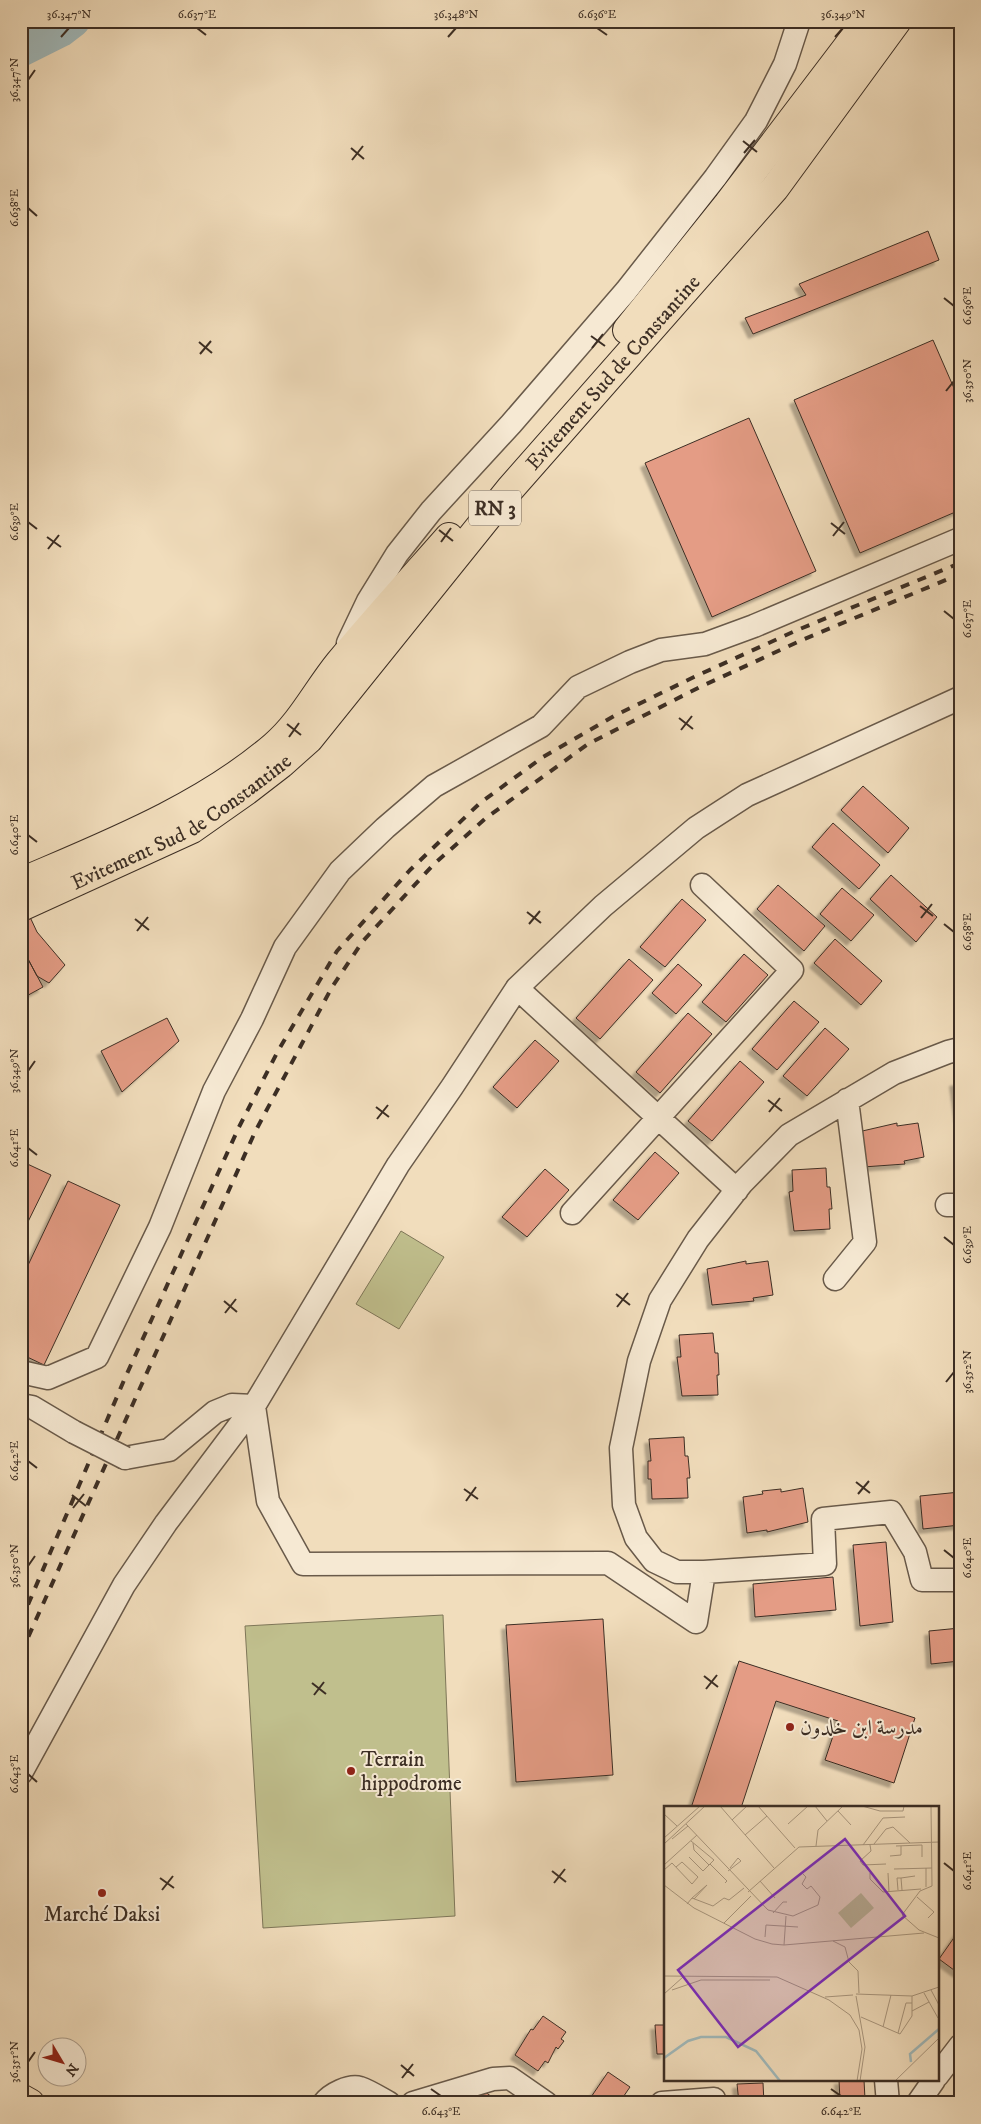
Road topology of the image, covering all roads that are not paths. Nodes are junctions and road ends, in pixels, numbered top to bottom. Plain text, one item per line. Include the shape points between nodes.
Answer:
1 (800, 21) edge
2 (867, 21) edge
3 (897, 21) edge
4 (960, 539) edge
5 (338, 664) junction
6 (960, 698) edge
7 (21, 882) edge
8 (702, 885) dead end
9 (21, 907) edge
10 (517, 988) junction
11 (960, 1049) edge
12 (847, 1100) junction
13 (658, 1118) junction
14 (736, 1190) junction
15 (572, 1212) dead end
16 (835, 1279) dead end
17 (21, 1372) edge
18 (21, 1405) edge
19 (254, 1406) junction
20 (704, 1572) junction
21 (960, 1580) edge
22 (21, 1773) edge
23 (960, 2046) edge
24 (938, 2075) edge
25 (886, 2082) edge
26 (933, 2082) edge
27 (21, 2098) edge
28 (30, 2103) edge
29 (324, 2103) edge
30 (389, 2103) edge
31 (413, 2103) edge
32 (546, 2103) edge
33 (662, 2103) edge
34 (714, 2103) edge
35 (888, 2103) edge
36 (918, 2103) edge

1 - 5 street via 785,64 741,142 626,291 512,424 431,511 397,554 368,601
2 - 5 main road, Evitement Sud de Constantine / RN 3 via 728,204 604,358
3 - 9 main road, Evitement Sud de Constantine / RN 3 via 775,188 510,489 309,739 246,791 192,829
4 - 17 street via 754,626 705,644 661,650 578,687 541,726 434,786 385,828 340,871 285,948 214,1091 160,1227 97,1356 48,1378
5 - 7 main road, Evitement Sud de Constantine / RN 3 via 298,720 274,746 224,782 153,824
6 - 10 street via 747,795 696,828 604,906
8 - 13 street via 792,970
10 - 13 street
10 - 19 street via 398,1165
11 - 12 street via 894,1073
12 - 14 street via 789,1135
12 - 16 street via 865,1242
13 - 14 street
13 - 15 street
14 - 20 street via 698,1239 660,1300 639,1361 622,1448 624,1504 636,1538 654,1561 676,1572
18 - 19 street, bridge via 32,1407 126,1458 169,1450 215,1412 232,1404
19 - 20 street via 268,1501 303,1564 608,1563 696,1622
19 - 22 street via 124,1585
20 - 21 street via 825,1564 823,1519 891,1512 915,1552 922,1580
23 - 24 street
25 - 35 street
26 - 36 street
27 - 28 main road
29 - 30 street via 343,2090 358,2087
31 - 32 street via 493,2079 510,2078
33 - 34 street via 714,2099

